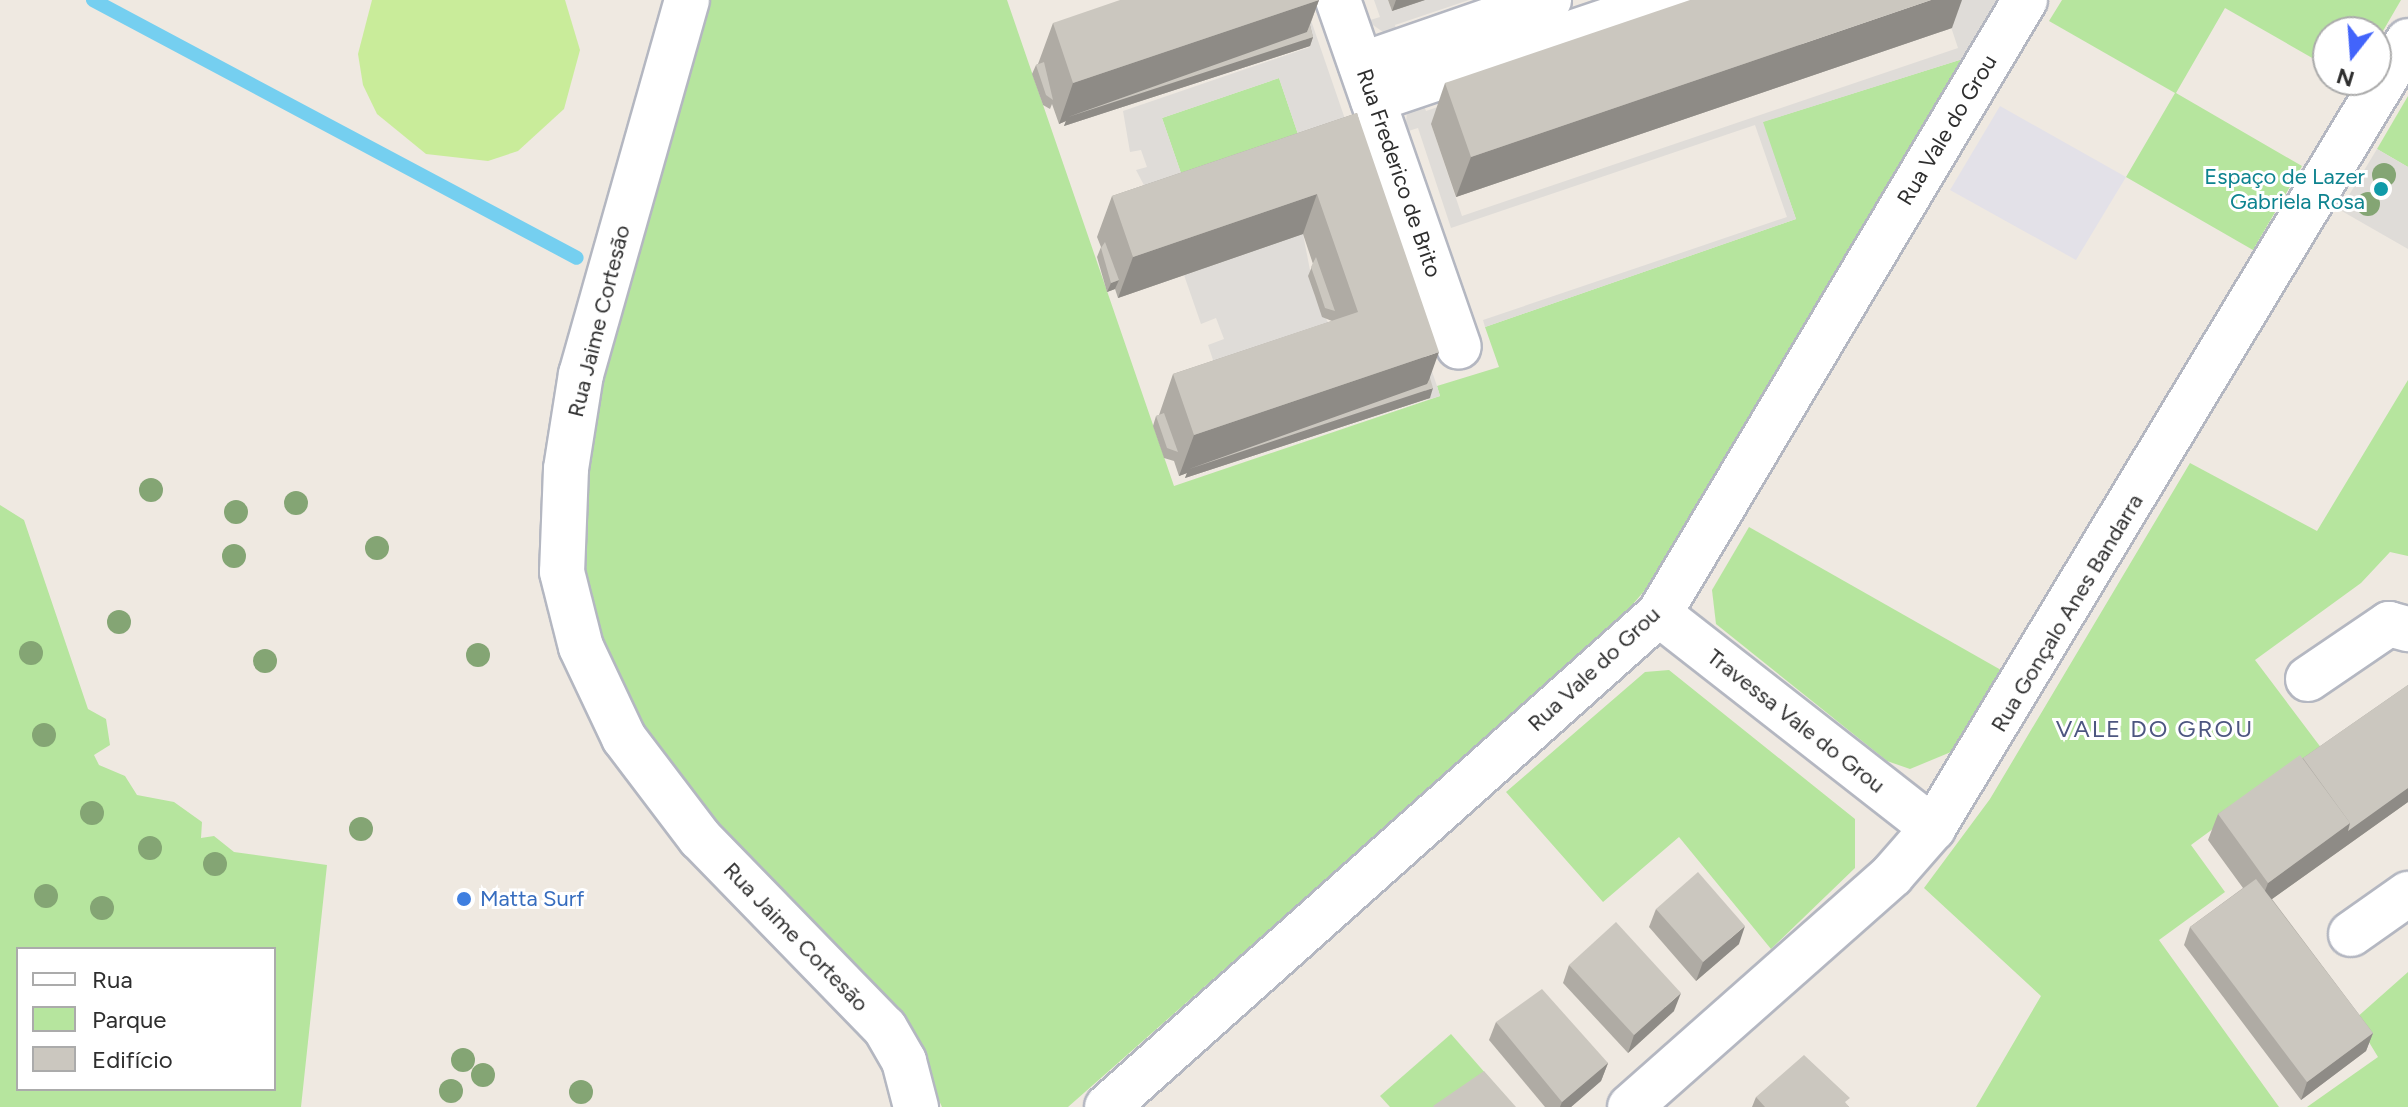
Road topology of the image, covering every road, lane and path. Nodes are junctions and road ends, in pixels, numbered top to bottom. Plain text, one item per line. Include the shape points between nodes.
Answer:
1 (687, 0) edge
2 (1338, 0) edge
3 (1549, 0) edge
4 (1669, 0) edge
5 (2025, 0) edge
6 (2408, 41) edge
7 (1367, 83) junction
8 (1459, 347) dead end
9 (1659, 614) junction
10 (2408, 629) edge
11 (2308, 679) dead end
12 (1933, 828) junction
13 (2408, 894) edge
14 (2351, 934) dead end
15 (916, 1107) edge
16 (1107, 1107) edge
17 (1630, 1107) edge

1 - 15 street, Rua Jaime Cortesão via 581,374 566,469 562,572 581,647 624,738 700,838 885,1028 904,1061
2 - 7 street, Rua Frederico de Brito
3 - 7 street
4 - 7 street
5 - 9 street, Rua Vale do Grou
6 - 12 street, Rua Gonçalo Anes Bandarra
7 - 8 street, Rua Frederico de Brito
9 - 12 street, Travessa Vale do Grou
9 - 16 street, Rua Vale do Grou
10 - 11 street via 2389,624
12 - 17 street, Rua Gonçalo Anes Bandarra via 1892,875
13 - 14 street

